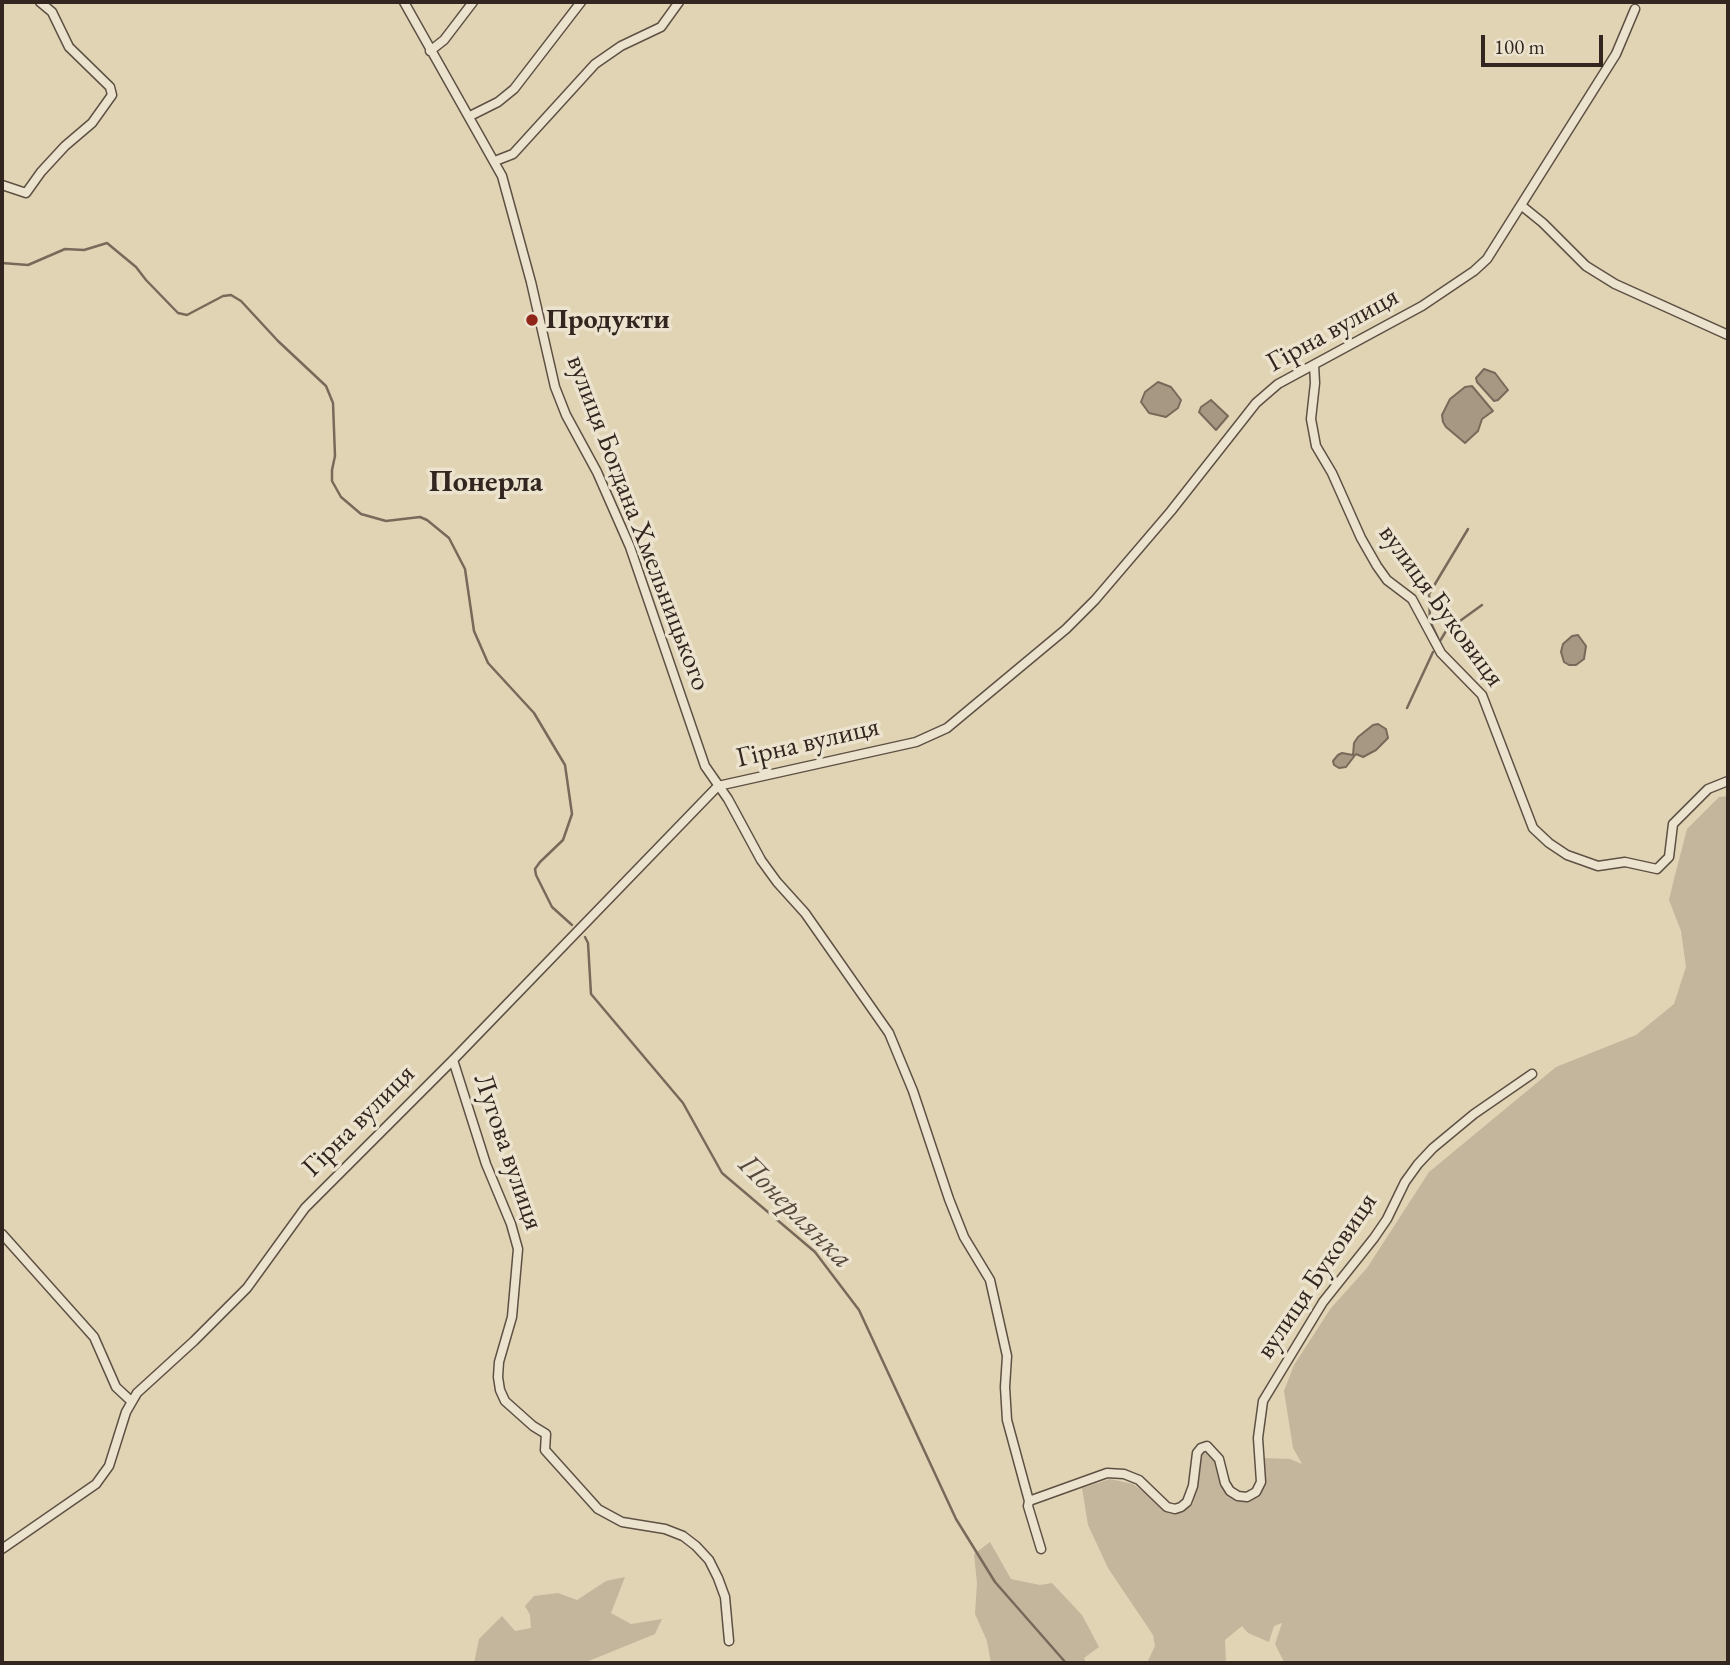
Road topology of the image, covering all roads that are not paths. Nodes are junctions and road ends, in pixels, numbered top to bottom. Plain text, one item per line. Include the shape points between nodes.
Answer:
1 (40, 2) edge
2 (404, 2) edge
3 (473, 2) edge
4 (581, 2) edge
5 (679, 2) edge
6 (1635, 9) dead end
7 (430, 51) junction
8 (470, 116) junction
9 (495, 161) junction
10 (2, 185) edge
11 (1522, 206) junction
12 (1728, 335) edge
13 (1314, 365) junction
14 (1728, 781) edge
15 (718, 786) junction
16 (453, 1060) junction
17 (1532, 1074) dead end
18 (2, 1235) edge
19 (131, 1401) junction
20 (1029, 1501) junction
21 (2, 1549) edge
22 (1041, 1549) dead end
23 (729, 1641) dead end

1 - 10 street via 52,12 69,47 112,95 26,193
2 - 7 street, вулиця Богдана Хмельницького
3 - 7 street
4 - 8 street via 521,81 498,102
5 - 9 street via 661,27 595,64 513,154
6 - 11 street, Гірна вулиця via 1616,54
7 - 8 street, вулиця Богдана Хмельницького
8 - 9 street, вулиця Богдана Хмельницького
9 - 15 street, вулиця Богдана Хмельницького via 531,282 555,387 629,547 705,766
11 - 12 street via 1605,278
11 - 13 street, Гірна вулиця via 1474,271 1419,308
13 - 14 street, вулиця Буковиця via 1311,419 1316,446 1377,566 1412,599 1441,653 1482,695 1534,828 1567,855 1598,866 1625,862 1657,869 1669,858 1673,824 1708,789
13 - 15 street, Гірна вулиця via 1278,384 1256,403 1095,600 947,728 916,742
15 - 16 street, Гірна вулиця
15 - 20 street, вулиця Богдана Хмельницького via 761,860 805,913 889,1033 964,1237 990,1280 1007,1356 1007,1420
16 - 19 street, Гірна вулиця via 304,1208 247,1288
16 - 23 street, Лугова вулиця via 518,1249 512,1317 499,1362 505,1401 546,1434 545,1450 598,1509 622,1522 665,1529 696,1546 718,1578 727,1609
17 - 20 street, вулиця Буковиця via 1474,1114 1425,1156 1405,1182 1388,1219 1323,1302 1264,1401 1258,1438 1261,1482 1256,1492 1247,1497 1230,1491 1219,1459 1207,1446 1197,1453 1187,1502 1175,1509 1139,1480 1107,1473
18 - 19 street via 94,1338 116,1387
19 - 21 street, Гірна вулиця via 109,1466 96,1484
20 - 22 street, вулиця Богдана Хмельницького

